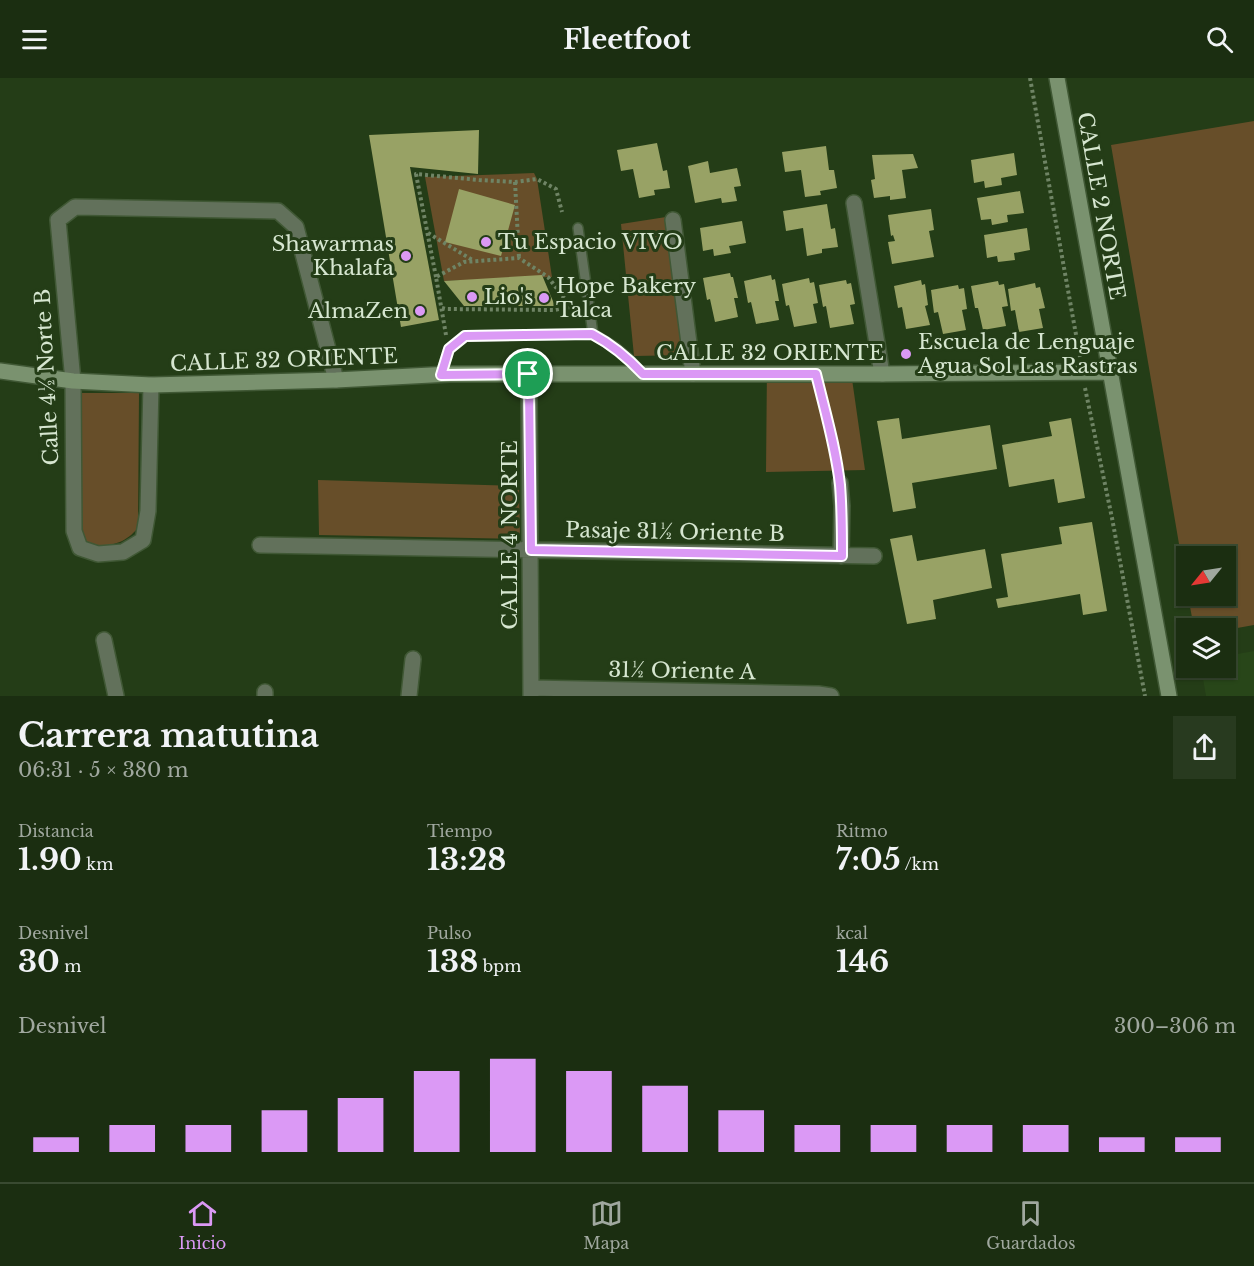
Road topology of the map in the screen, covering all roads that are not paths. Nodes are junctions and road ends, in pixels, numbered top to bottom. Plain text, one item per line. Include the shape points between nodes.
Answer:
1 (1057, 78) edge
2 (854, 203) dead end
3 (673, 220) dead end
4 (578, 228) dead end
5 (592, 334) junction
6 (0, 371) edge
7 (1109, 372) junction
8 (528, 374) junction
9 (643, 374) junction
10 (693, 374) junction
11 (882, 374) junction
12 (441, 375) junction
13 (336, 380) junction
14 (73, 381) junction
15 (151, 385) junction
16 (840, 483) road end
17 (260, 545) dead end
18 (531, 550) junction
19 (842, 556) junction
20 (874, 556) dead end
21 (104, 640) dead end
22 (413, 659) dead end
23 (531, 692) edge
24 (711, 694) edge
25 (116, 696) edge
26 (408, 696) edge
27 (831, 696) edge
28 (1169, 696) edge

1 - 7 street, CALLE 2 NORTE
2 - 11 street
3 - 10 street
4 - 5 lane
5 - 9 lane via 616,348
5 - 12 lane via 465,336 449,349
6 - 14 street, CALLE 32 ORIENTE
7 - 11 street, CALLE 32 ORIENTE
7 - 28 street, CALLE 2 NORTE
8 - 9 street, CALLE 32 ORIENTE
8 - 12 street, CALLE 32 ORIENTE
8 - 18 street, CALLE 4 NORTE
9 - 10 street, CALLE 32 ORIENTE
10 - 11 street, CALLE 32 ORIENTE
12 - 13 street, CALLE 32 ORIENTE
13 - 14 street, Calle 4½ Norte B via 296,227 278,211 75,207 58,220
13 - 15 street, CALLE 32 ORIENTE
14 - 15 street, CALLE 32 ORIENTE
14 - 15 street, Calle 4½ Norte B via 74,531 80,548 98,554 123,552 143,540 148,511
16 - 19 street
17 - 18 street, Pasaje 31½ Oriente B
18 - 19 street, Pasaje 31½ Oriente B
18 - 23 street, CALLE 4 NORTE
19 - 20 street, Pasaje 31½ Oriente B
21 - 25 street
22 - 26 street
23 - 24 street, 31½ Oriente A
24 - 27 street, 31½ Oriente A

